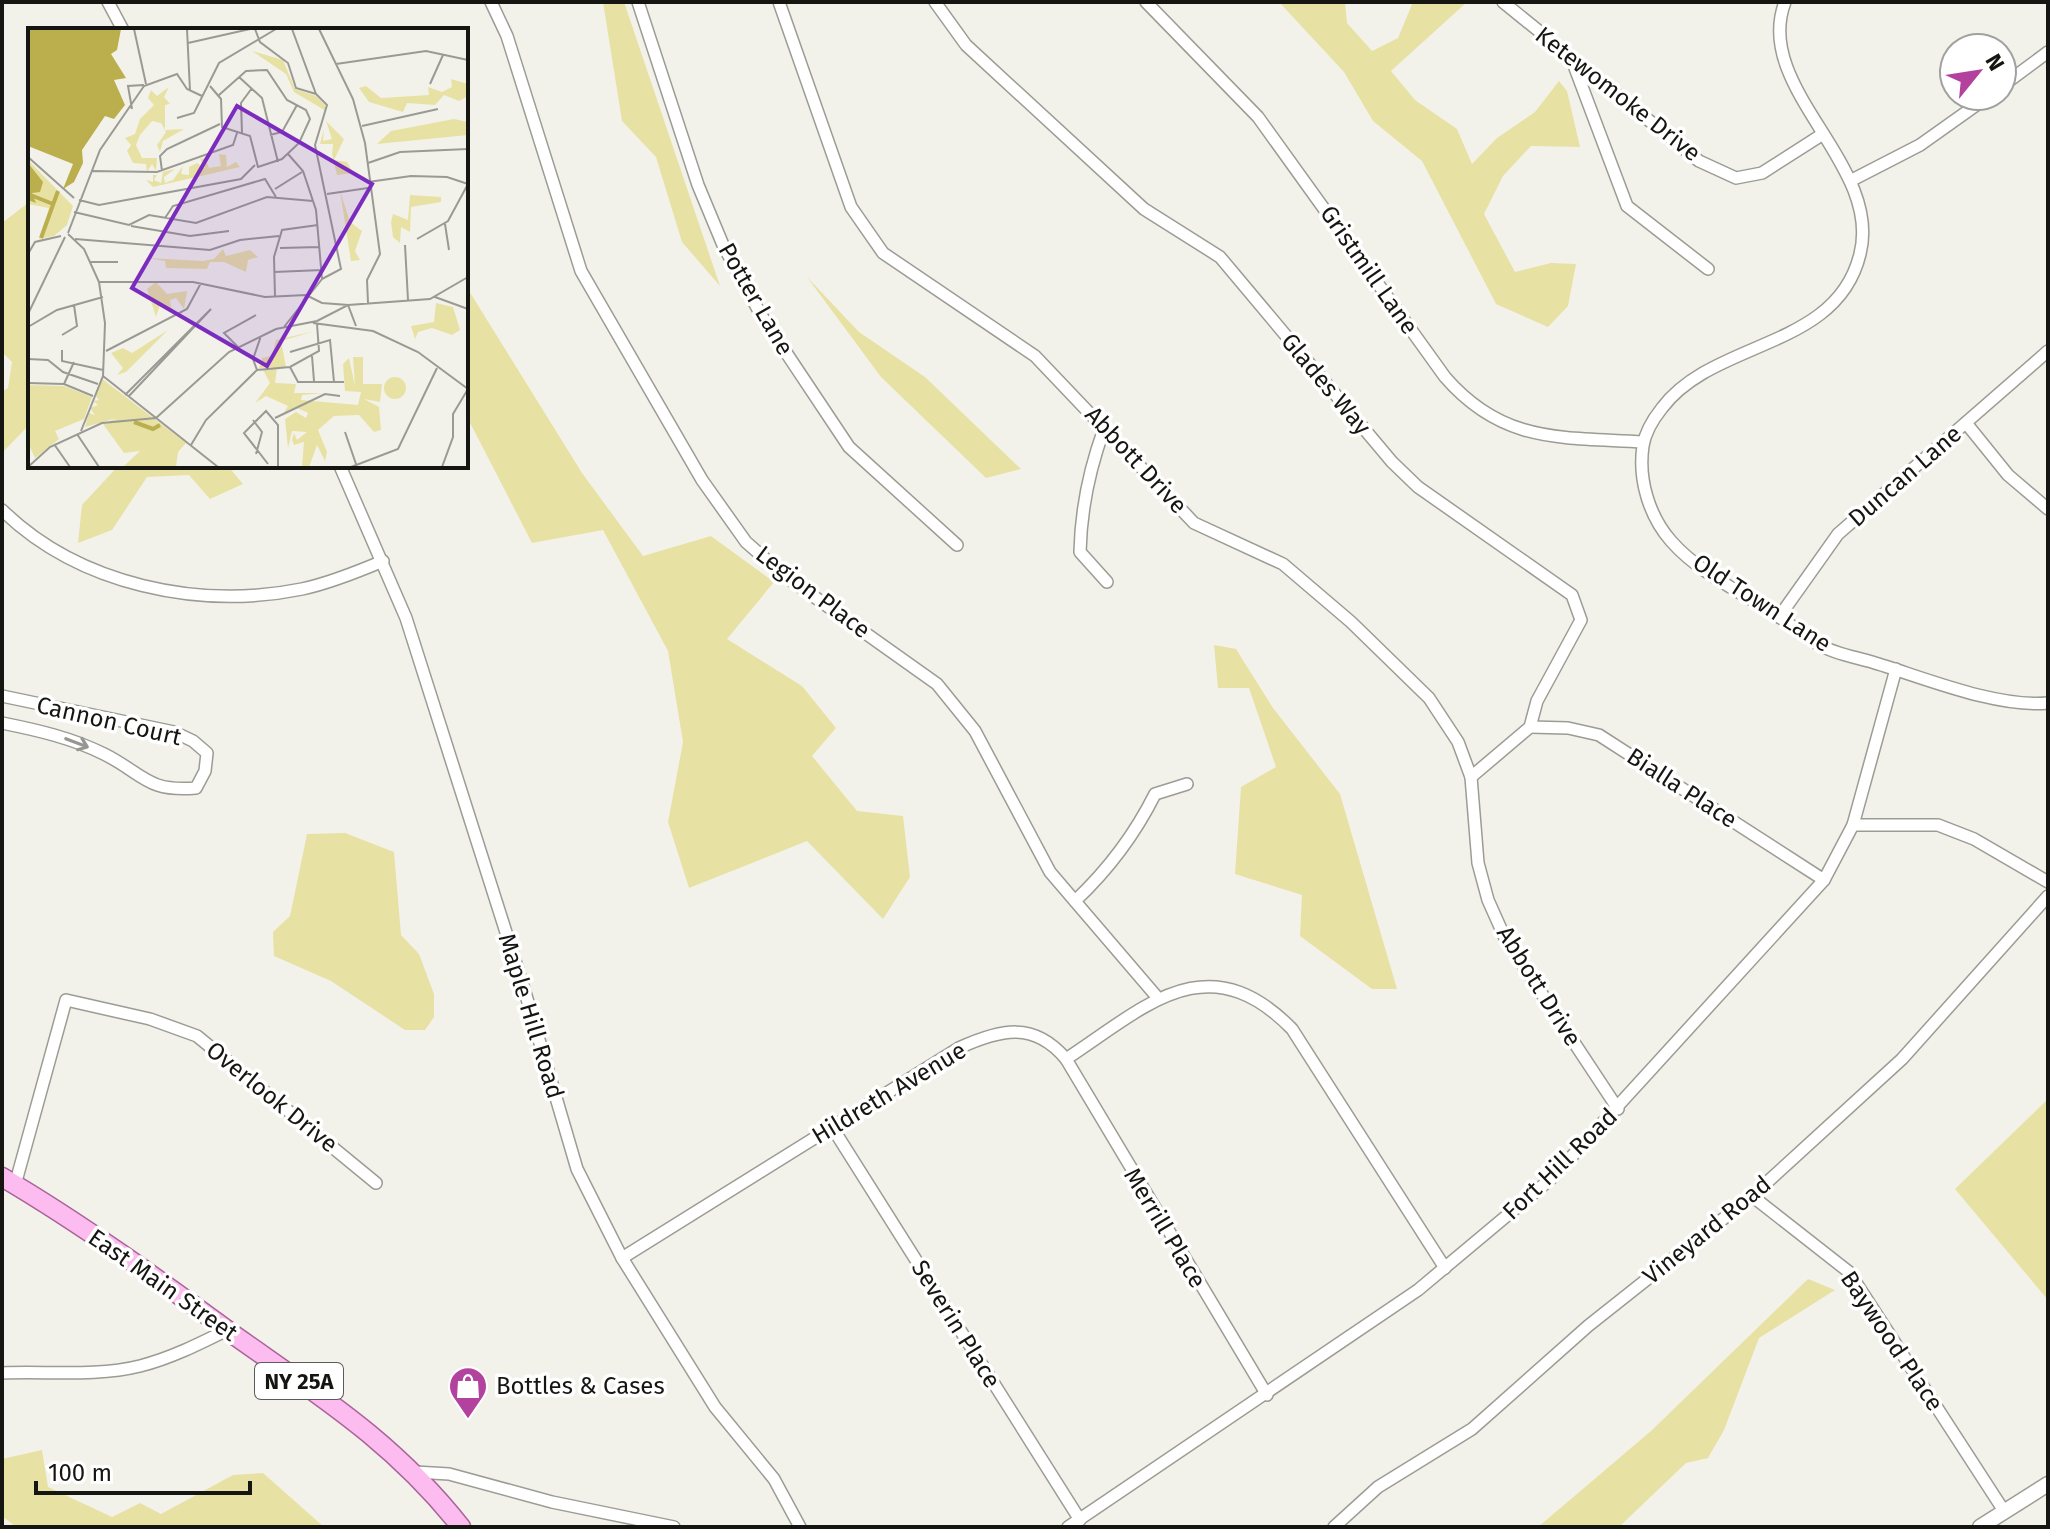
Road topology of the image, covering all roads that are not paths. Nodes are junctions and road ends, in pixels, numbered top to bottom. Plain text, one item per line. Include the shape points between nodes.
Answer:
1 (108, 2) edge
2 (491, 2) edge
3 (638, 2) edge
4 (779, 2) edge
5 (935, 2) edge
6 (1146, 2) edge
7 (1503, 2) edge
8 (1785, 2) edge
9 (122, 28) edge
10 (2048, 52) edge
11 (1571, 59) junction
12 (2018, 74) edge
13 (1966, 112) edge
14 (1823, 134) junction
15 (1852, 180) junction
16 (1708, 269) dead end
17 (2048, 351) edge
18 (1966, 423) junction
19 (1104, 429) junction
20 (1643, 442) junction
21 (341, 468) edge
22 (2048, 509) edge
23 (2, 510) edge
24 (957, 545) dead end
25 (383, 561) junction
26 (1107, 582) dead end
27 (1779, 617) junction
28 (1896, 669) junction
29 (2, 696) edge
30 (2048, 703) edge
31 (2, 723) edge
32 (1530, 727) junction
33 (1471, 777) junction
34 (1187, 784) dead end
35 (1853, 825) junction
36 (1824, 880) junction
37 (2048, 882) edge
38 (2048, 896) edge
39 (1075, 901) junction
40 (1157, 997) junction
41 (1066, 1059) junction
42 (1618, 1109) junction
43 (832, 1127) junction
44 (8, 1181) edge
45 (376, 1183) dead end
46 (1752, 1196) junction
47 (622, 1258) junction
48 (1445, 1268) junction
49 (227, 1330) junction
50 (2, 1373) edge
51 (1267, 1395) junction
52 (415, 1472) junction
53 (2048, 1484) edge
54 (2004, 1511) junction
55 (1080, 1520) junction
56 (461, 1527) edge
57 (674, 1527) edge
58 (800, 1527) edge
59 (1068, 1527) edge
60 (1334, 1527) edge
61 (1980, 1527) edge

1 - 9 street
2 - 39 street, Legion Place via 507,36 581,271 702,480 746,542 785,576 937,684 975,731 1030,839
3 - 24 street, Potter Lane via 698,185 761,315 849,447
4 - 19 street, Abbott Drive via 851,207 865,231 883,253 1035,356
5 - 32 street, Glades Way via 966,45 1144,209 1220,257 1418,487 1572,595 1581,620 1537,701
6 - 20 street, Gristmill Lane via 1258,117 1445,377 1471,404 1504,425 1542,436
7 - 11 street, Ketewomoke Drive
8 - 14 street via 1781,37 1789,68
10 - 12 street
11 - 14 street, Ketewomoke Drive via 1699,161 1736,178 1762,173
11 - 16 street via 1627,206
13 - 15 street via 1920,145
14 - 15 street
15 - 20 street via 1863,216 1860,254 1846,289 1819,317 1703,371 1673,393
17 - 18 street, Duncan Lane
18 - 22 street via 2008,475
18 - 27 street, Duncan Lane via 1838,534
19 - 26 street via 1091,464 1080,552
19 - 33 street, Abbott Drive via 1194,523 1283,564 1351,622 1429,698 1458,742
20 - 27 street, Old Town Lane via 1648,497 1671,541 1703,569
21 - 25 street, Maple Hill Road
23 - 25 street via 51,549 97,571 191,595 253,596 303,589
25 - 47 street, Maple Hill Road via 406,618 577,1169
27 - 28 street, Old Town Lane via 1822,647
28 - 30 street, Old Town Lane via 2000,698
28 - 35 street, Fort Hill Road
31 -> 29 street, Cannon Court via 47,732 105,754 169,790 196,788 205,771 207,753 174,732
32 - 33 street
32 - 36 street, Bialla Place via 1599,735
33 - 42 street, Abbott Drive via 1478,863 1488,900 1505,938
34 - 39 street via 1155,794 1106,872
35 - 36 street, Fort Hill Road
35 - 37 street via 1938,825 1974,839
36 - 42 street, Fort Hill Road
38 - 46 street, Vineyard Road via 1902,1059
39 - 40 street, Legion Place
40 - 41 street
40 - 48 street via 1179,989 1219,987 1276,1013 1292,1029
41 - 43 street, Hildreth Avenue via 1051,1042 1030,1032 983,1037
41 - 51 street, Merrill Place
42 - 48 street, Fort Hill Road via 1553,1177
43 - 47 street, Hildreth Avenue
43 - 55 street, Severin Place
44 - 45 street, Overlook Drive via 66,1000 197,1036
44 - 49 main road, East Main Street / NY 25A
46 - 54 street, Baywood Place via 1849,1272
46 - 60 street, Vineyard Road via 1588,1326 1472,1429 1378,1487
47 - 58 street, Maple Hill Road via 715,1407 774,1479
48 - 51 street, Fort Hill Road
49 - 50 street via 138,1367
49 - 52 main road, East Main Street / NY 25A via 375,1436
51 - 55 street, Fort Hill Road
52 - 56 main road, East Main Street / NY 25A
52 - 57 street via 449,1474
53 - 54 street
54 - 61 street
55 - 59 street, Fort Hill Road

